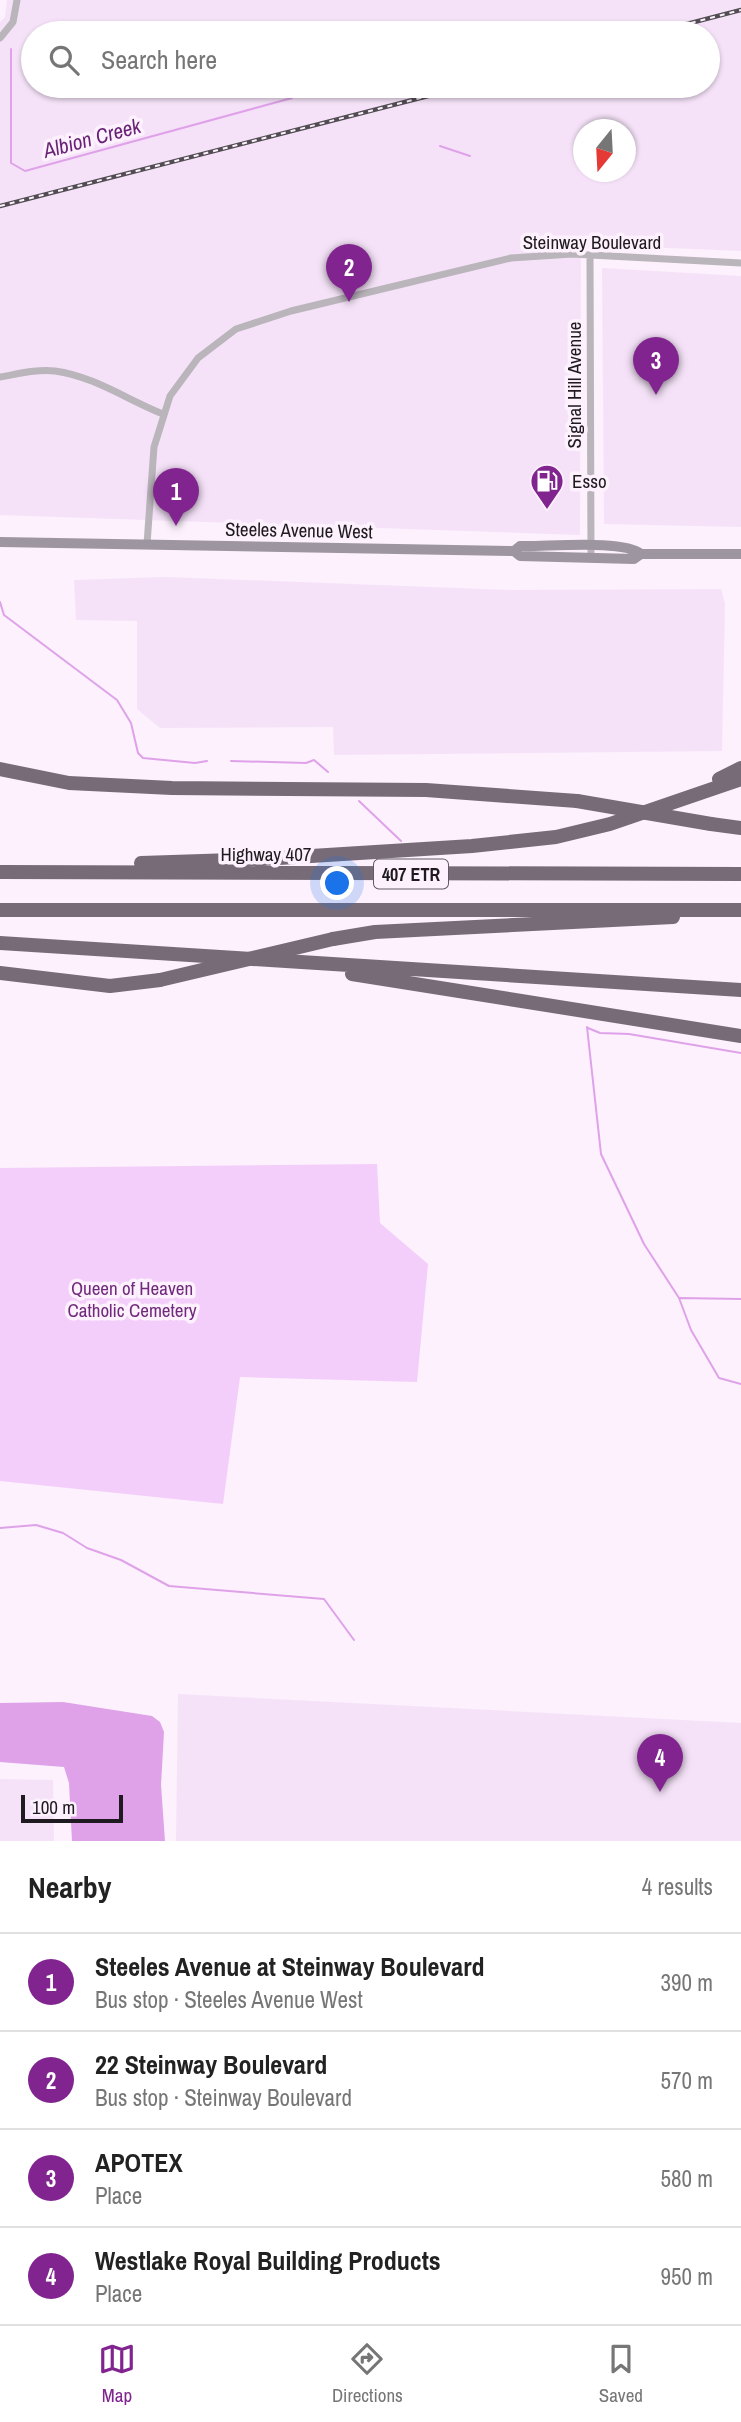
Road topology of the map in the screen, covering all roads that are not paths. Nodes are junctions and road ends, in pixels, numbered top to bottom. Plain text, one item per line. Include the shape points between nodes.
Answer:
1 (17, 0) edge
2 (0, 38) edge
3 (590, 255) junction
4 (741, 263) edge
5 (0, 377) edge
6 (163, 414) junction
7 (0, 542) edge
8 (147, 544) junction
9 (591, 552) junction
10 (741, 554) edge
11 (741, 768) edge
12 (0, 769) edge
13 (741, 779) edge
14 (688, 798) junction
15 (741, 828) edge
16 (81, 870) junction
17 (0, 872) edge
18 (741, 874) edge
19 (0, 909) edge
20 (697, 910) junction
21 (741, 910) edge
22 (0, 943) edge
23 (303, 962) junction
24 (0, 973) edge
25 (741, 990) edge
26 (741, 1036) edge

1 - 2 street via 11,27
3 - 4 street, Steinway Boulevard
3 - 6 street, Steinway Boulevard via 484,262 254,322 236,329 198,358 170,396
3 - 9 street, Signal Hill Avenue
5 - 6 street via 36,371 64,373
6 - 8 street, Steinway Boulevard via 153,455
7 - 8 main road, Steeles Avenue West
8 - 9 main road, Steeles Avenue West via 514,551 520,546
9 - 10 main road, Steeles Avenue West via 633,547 641,554
11 - 14 highway
12 - 15 highway, bridge via 69,783 426,790 577,801
13 - 14 highway
14 - 16 highway via 556,837 263,859 113,863
16 - 17 highway, Highway 407 / 407 ETR
16 - 18 highway, Highway 407 / 407 ETR
19 - 20 highway, 407 ETR
20 - 21 highway, 407 ETR
20 - 24 highway, bridge via 664,920 375,932 160,980 110,986
22 - 23 highway
23 - 25 highway
23 - 26 highway via 339,972

